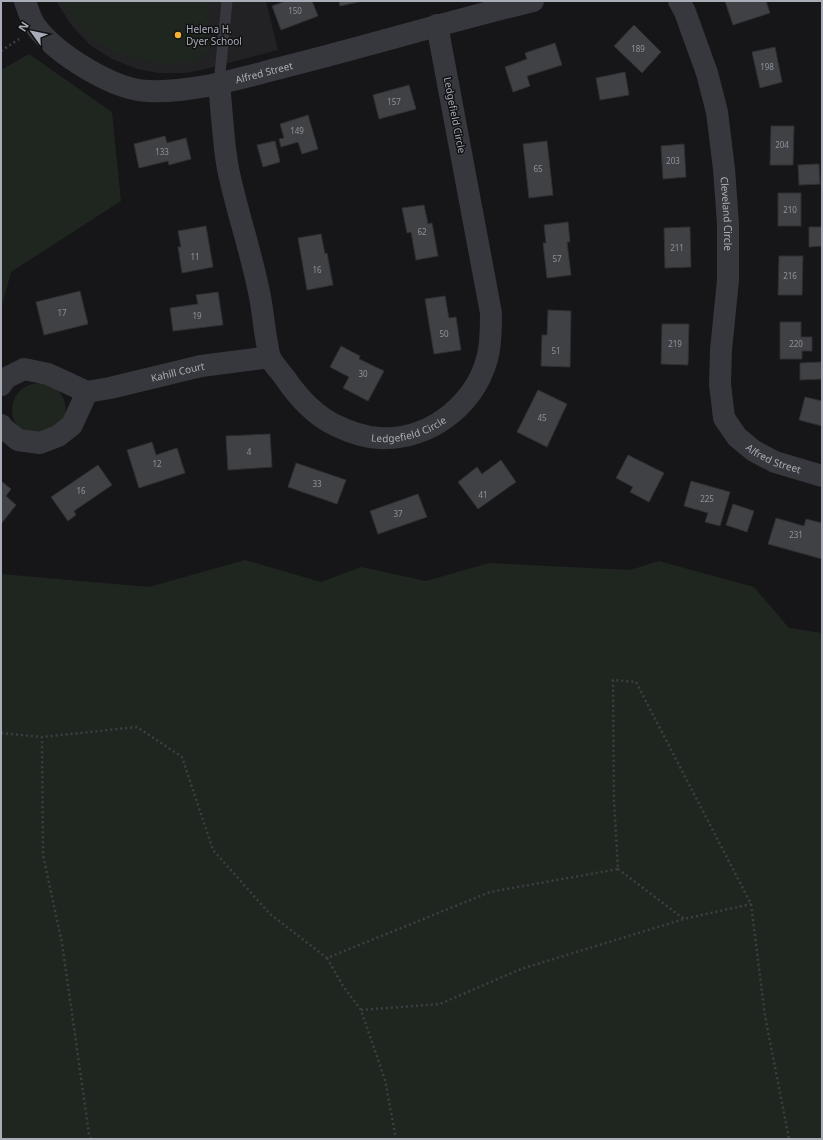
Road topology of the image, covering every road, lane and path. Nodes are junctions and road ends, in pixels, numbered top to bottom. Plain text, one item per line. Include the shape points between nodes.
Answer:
1 (25, 1) edge
2 (227, 1) edge
3 (533, 1) edge
4 (679, 1) edge
5 (438, 25) junction
6 (219, 84) junction
7 (270, 357) junction
8 (1, 385) edge
9 (88, 392) junction
10 (1, 425) edge
11 (732, 431) joint
12 (822, 476) edge
13 (1, 734) edge
14 (42, 737) junction
15 (618, 869) junction
16 (751, 904) junction
17 (684, 919) junction
18 (327, 958) junction
19 (361, 1010) junction
20 (91, 1139) edge
21 (396, 1139) edge
22 (789, 1139) edge

1 - 6 street, Alfred Street via 36,28 50,43 87,69 125,87 169,91
2 - 6 lane
3 - 5 street, Alfred Street
4 - 11 street, Cleveland Circle via 707,73 717,112 728,224 728,280 720,384 724,418
5 - 6 street, Alfred Street
5 - 7 street, Ledgefield Circle via 490,313 489,350 476,385 462,404 438,423 401,437 380,438 357,434 334,425 315,412 298,396
6 - 7 street, Ledgefield Circle via 228,168 261,299
7 - 9 street, Kahill Court via 201,366
8 - 9 street via 6,378 24,369 48,374
9 - 10 street via 72,425 58,436 40,443 18,440
11 - 12 street, Alfred Street via 754,452 775,462
13 - 14 path
14 - 18 path via 137,727 182,757 213,850 270,914
14 - 20 path via 43,855 62,943
15 - 16 path via 614,801 613,680 636,682
15 - 17 path
15 - 18 path via 490,892
16 - 17 path
16 - 22 path via 765,1016
17 - 19 path via 521,968 440,1004
18 - 19 path
19 - 21 path via 386,1080

